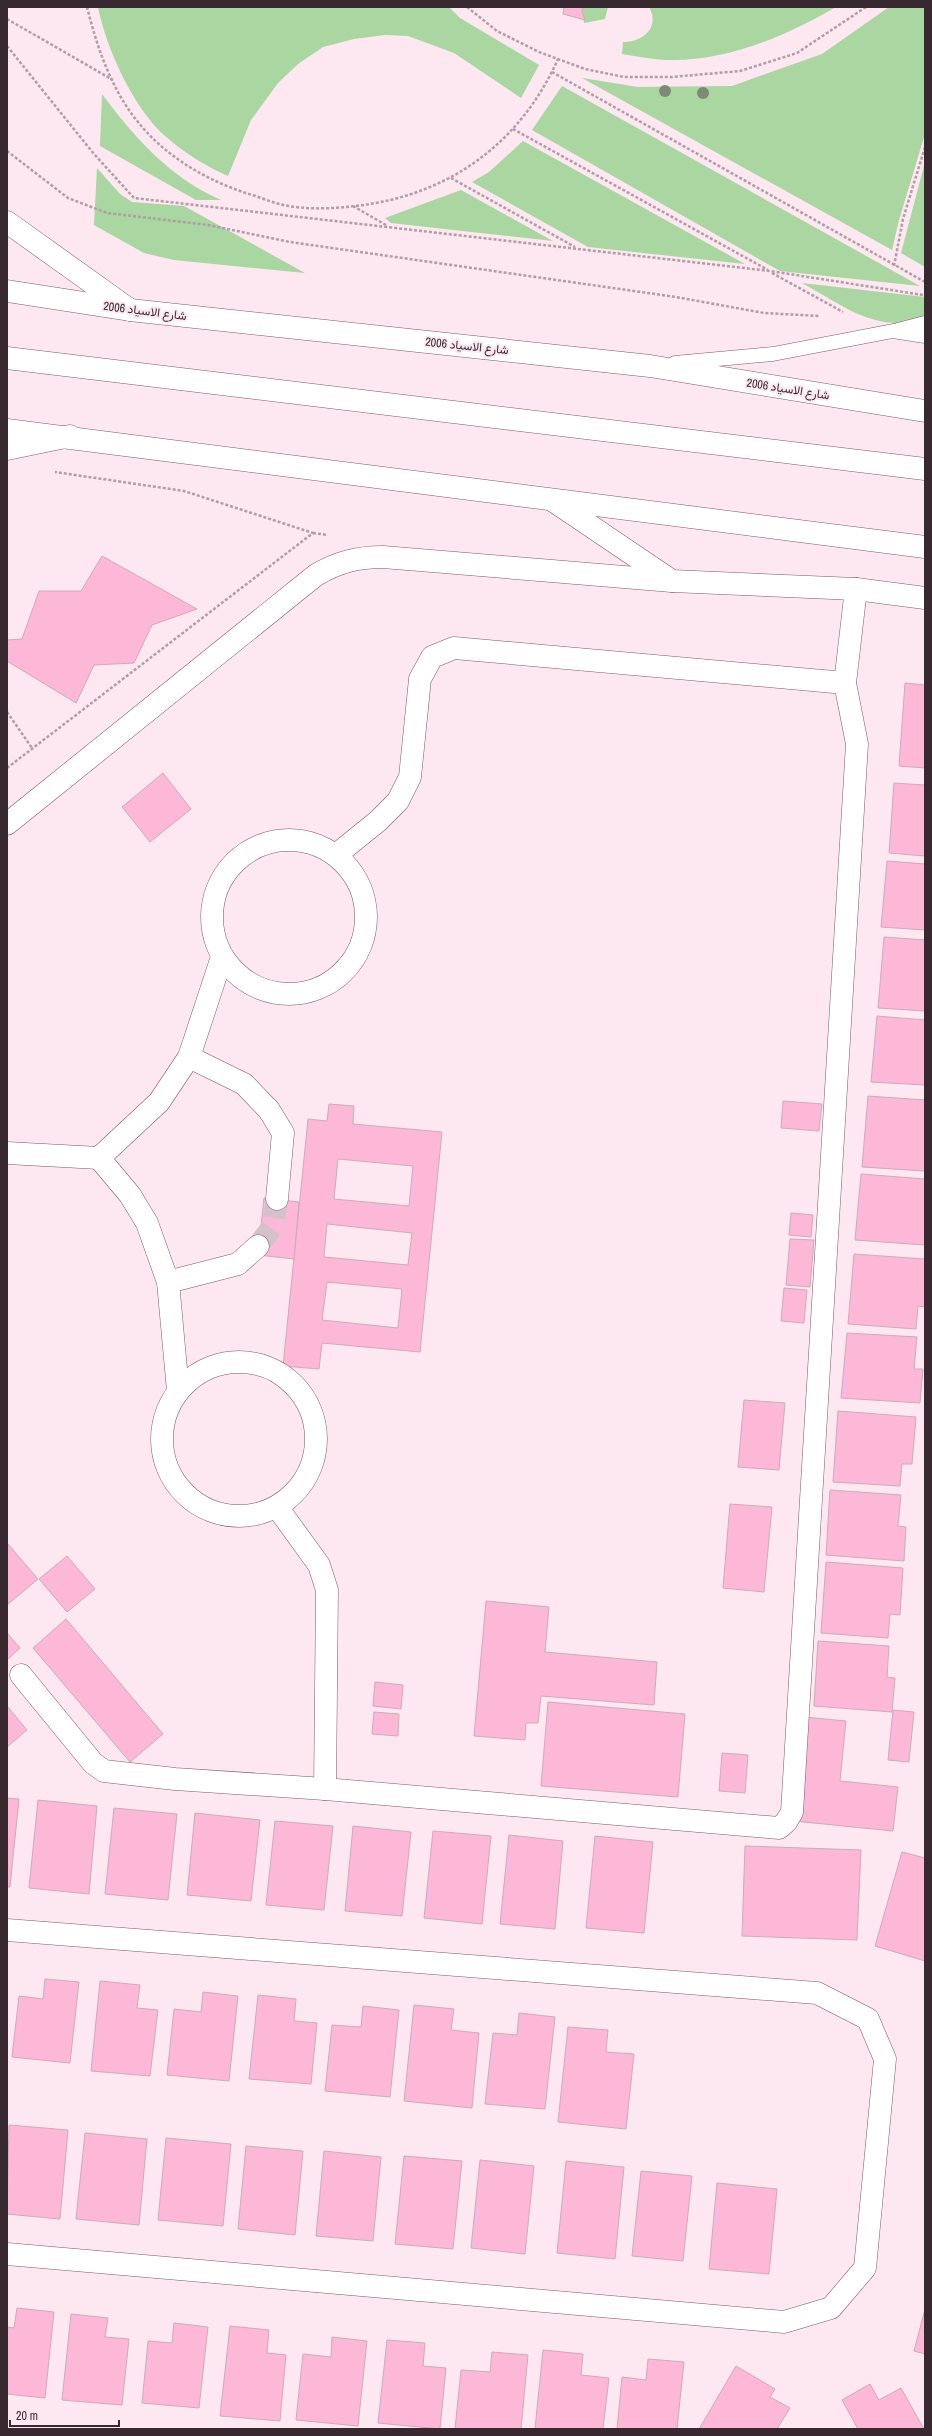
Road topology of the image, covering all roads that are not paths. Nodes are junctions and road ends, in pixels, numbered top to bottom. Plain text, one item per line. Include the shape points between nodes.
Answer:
1 (7, 222) edge
2 (7, 291) edge
3 (130, 310) junction
4 (925, 323) edge
5 (893, 331) junction
6 (925, 336) edge
7 (7, 358) edge
8 (650, 366) junction
9 (925, 411) edge
10 (7, 430) edge
11 (70, 436) junction
12 (7, 449) edge
13 (925, 469) edge
14 (551, 499) junction
15 (925, 547) edge
16 (672, 581) junction
17 (856, 589) junction
18 (925, 598) edge
19 (845, 683) junction
20 (7, 824) edge
21 (336, 855) junction
22 (222, 957) junction
23 (189, 1057) junction
24 (7, 1153) edge
25 (100, 1158) junction
26 (277, 1199) tunnel mouth
27 (258, 1246) tunnel mouth
28 (168, 1282) junction
29 (178, 1391) junction
30 (277, 1507) junction
31 (21, 1674) dead end
32 (325, 1788) junction
33 (7, 1930) edge
34 (7, 2254) edge

1 - 3 street
2 - 3 street, شارع الاسياد 2006
3 - 8 street, شارع الاسياد 2006
4 - 5 lane
5 - 6 lane
5 - 8 lane via 773,354
7 - 13 street
8 - 9 street, شارع الاسياد 2006
10 - 11 street
11 - 12 street
11 - 14 street
14 - 15 street
14 - 16 street
16 - 17 street
16 - 20 street via 383,557 365,557 336,564 316,575
17 - 18 street
17 - 19 street
19 - 21 street via 454,648 432,657 420,679 410,777 398,801
19 - 32 street via 858,744 792,1812 779,1828
21 - 22 street via 308,841 278,840 249,850 227,871 214,898 211,928
21 - 22 street via 356,878 365,906 364,937 351,964 328,984 299,994 269,993 241,980
22 - 23 street
23 - 25 street via 159,1102
23 - 26 street via 244,1084 269,1110 283,1133
24 - 25 street
25 - 28 street via 130,1195 147,1223
27 - 28 street via 238,1264
28 - 29 street
29 - 30 street via 165,1419 162,1449 171,1478 191,1501 218,1515 249,1517
29 - 30 street via 201,1371 230,1362 260,1364 287,1378 307,1401 316,1430 314,1460 300,1488
30 - 32 street via 319,1566 327,1590
31 - 32 street via 93,1763 104,1771 176,1779
33 - 34 street via 817,1993 868,2019 885,2059 865,2268 831,2308 784,2322

